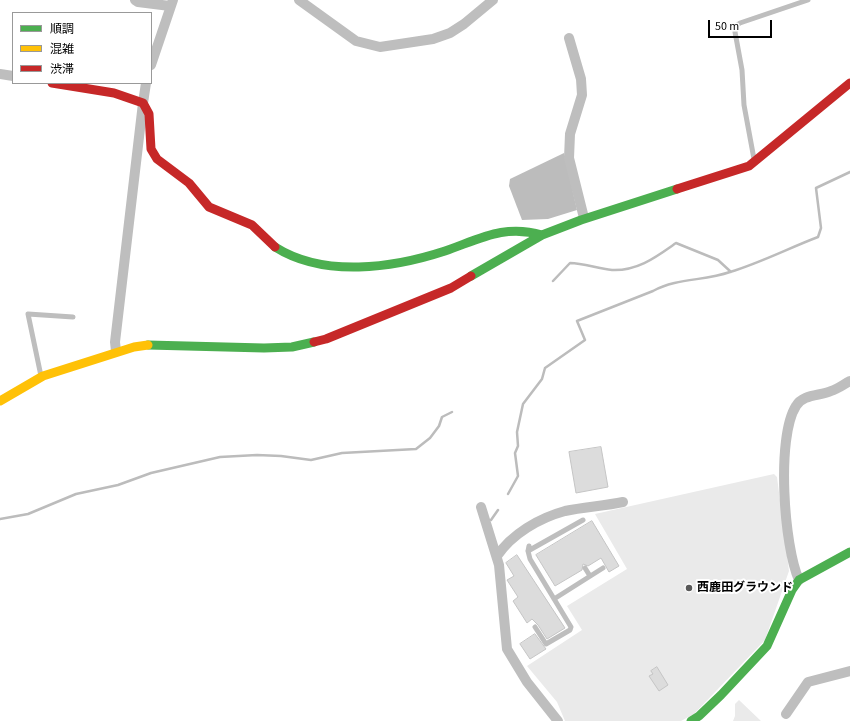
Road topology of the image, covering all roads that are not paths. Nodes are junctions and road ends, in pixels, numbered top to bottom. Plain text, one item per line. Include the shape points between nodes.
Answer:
1 (135, 0) edge
2 (299, 0) edge
3 (493, 0) edge
4 (808, 0) edge
5 (172, 3) edge
6 (569, 38) dead end
7 (152, 62) edge
8 (0, 74) edge
9 (12, 76) edge
10 (850, 83) edge
11 (58, 84) edge
12 (146, 84) edge
13 (142, 103) junction
14 (756, 161) junction
15 (584, 218) junction
16 (542, 235) junction
17 (72, 317) dead end
18 (116, 351) junction
19 (41, 376) junction
20 (850, 381) edge
21 (0, 401) edge
22 (623, 502) dead end
23 (481, 508) dead end
24 (583, 520) dead end
25 (850, 552) edge
26 (497, 556) junction
27 (585, 568) dead end
28 (603, 568) dead end
29 (590, 576) junction
30 (799, 580) junction
31 (554, 599) junction
32 (535, 627) dead end
33 (850, 671) edge
34 (786, 714) dead end
35 (558, 721) edge
36 (691, 721) edge

1 - 5 street
2 - 3 street via 356,41 380,47 433,39 450,33
4 - 14 lane via 740,23 736,28 744,105
5 - 7 street
6 - 15 street via 581,79 582,95 570,134 569,158
8 - 9 street
10 - 14 street
11 - 13 street via 125,96
12 - 13 street
13 - 16 street via 148,112 151,146 159,161 190,184 211,210 248,223 270,242 298,258 339,266 379,264 442,252 486,235 508,230 521,229
13 - 18 street
14 - 15 street via 737,170
15 - 16 street
16 - 18 street via 451,288 326,339 292,347 156,344
17 - 19 lane via 28,314
18 - 19 street
19 - 21 street
20 - 30 street via 832,391 800,401 787,429 783,482 791,554
22 - 26 street via 550,516 506,543
23 - 26 street
24 - 31 lane via 528,548 530,559
25 - 30 street
26 - 35 street via 507,649 526,682
27 - 29 lane
28 - 29 lane
29 - 31 lane
30 - 36 street via 767,646 721,695
31 - 32 lane via 571,627 570,630 546,644
33 - 34 street via 808,682

